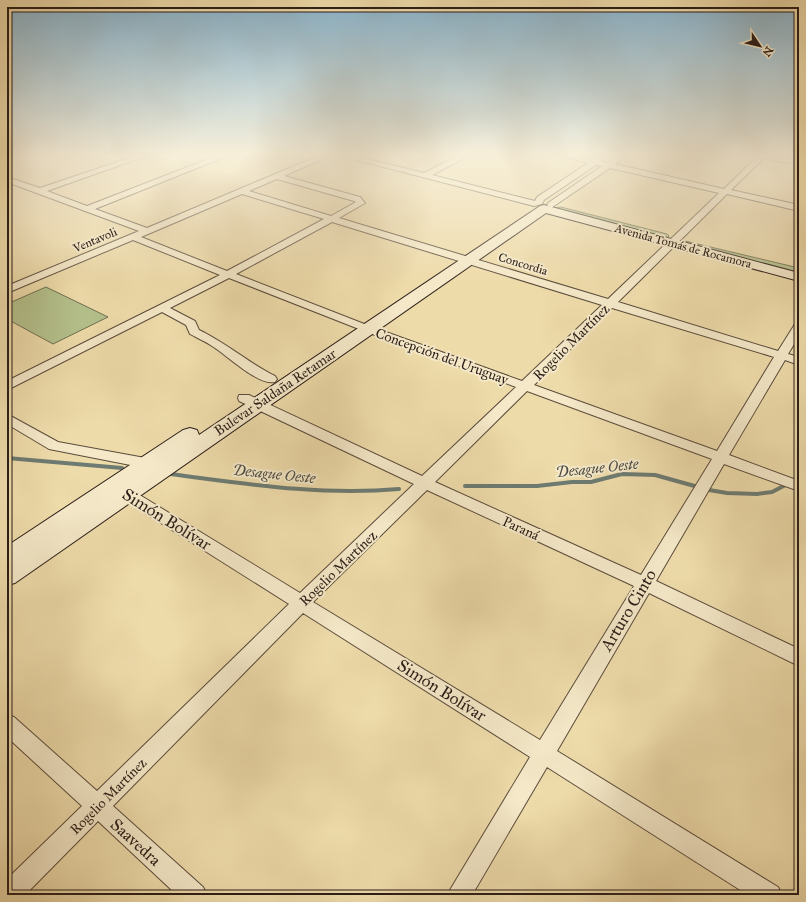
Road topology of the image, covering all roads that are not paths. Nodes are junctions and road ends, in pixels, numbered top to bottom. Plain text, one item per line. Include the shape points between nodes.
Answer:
1 (59, 198) edge
2 (115, 198) edge
3 (224, 198) edge
4 (263, 198) edge
5 (350, 198) edge
6 (513, 198) edge
7 (541, 198) edge
8 (552, 198) edge
9 (718, 198) edge
10 (756, 198) edge
11 (540, 205) junction
12 (799, 208) edge
13 (87, 209) junction
14 (334, 220) junction
15 (147, 231) junction
16 (132, 237) junction
17 (675, 239) junction
18 (462, 259) junction
19 (799, 265) edge
20 (228, 275) junction
21 (799, 277) edge
22 (7, 290) edge
23 (610, 304) junction
24 (161, 307) junction
25 (361, 326) junction
26 (799, 326) edge
27 (781, 356) junction
28 (799, 361) edge
29 (271, 380) junction
30 (7, 386) edge
31 (526, 386) junction
32 (250, 401) junction
33 (7, 418) edge
34 (719, 457) junction
35 (148, 462) junction
36 (166, 468) junction
37 (426, 484) junction
38 (798, 486) edge
39 (121, 490) junction
40 (7, 558) edge
41 (7, 576) edge
42 (644, 583) junction
43 (302, 604) junction
44 (799, 658) edge
45 (7, 724) edge
46 (543, 753) junction
47 (98, 807) junction
48 (8, 895) edge
49 (195, 895) edge
50 (459, 895) edge
51 (770, 895) edge

1 - 13 street
2 - 13 street
3 - 15 street, Ventavoli
4 - 14 street, Concordia
5 - 14 street via 360,201 361,204
6 - 11 street, Avenida Tomás de Rocamora
7 - 11 street, Bulevar Saldaña Retamar
8 - 11 street, Bulevar Saldaña Retamar
9 - 17 street, Rogelio Martínez
10 - 12 street
11 - 17 street, Avenida Tomás de Rocamora
11 - 18 street, Bulevar Saldaña Retamar
13 - 15 street
14 - 18 street, Concordia
14 - 20 street
15 - 16 street, Ventavoli
16 - 20 street, Concepción del Uruguay
16 - 22 street, Ventavoli
17 - 19 street, Avenida Tomás de Rocamora
17 - 21 street, Avenida Tomás de Rocamora
17 - 23 street, Rogelio Martínez
18 - 23 street, Concordia
18 - 25 street, Bulevar Saldaña Retamar
20 - 24 street
20 - 25 street, Concepción del Uruguay
23 - 27 street, Concordia
23 - 31 street, Rogelio Martínez
24 - 29 street via 191,323 194,332 216,343
24 - 30 street
25 - 29 street, Bulevar Saldaña Retamar
25 - 31 street, Concepción del Uruguay
25 - 32 street, Bulevar Saldaña Retamar
26 - 27 street, Arturo Cinto
27 - 28 street, Concordia
27 - 34 street, Arturo Cinto
29 - 32 street, Bulevar Saldaña Retamar
31 - 34 street, Concepción del Uruguay
31 - 37 street, Rogelio Martínez
32 - 35 street, Bulevar Saldaña Retamar
32 - 36 street, Bulevar Saldaña Retamar
32 - 37 street, Paraná
33 - 35 street via 54,446
34 - 38 street, Concepción del Uruguay
34 - 42 street, Arturo Cinto
35 - 36 street
35 - 39 street, Bulevar Saldaña Retamar
36 - 39 street, Bulevar Saldaña Retamar
37 - 42 street, Paraná
37 - 43 street, Rogelio Martínez
39 - 40 street, Bulevar Saldaña Retamar
39 - 41 street, Bulevar Saldaña Retamar
39 - 43 street, Simón Bolívar
42 - 44 street, Paraná
42 - 46 street, Arturo Cinto
43 - 46 street, Simón Bolívar
43 - 47 street, Rogelio Martínez
45 - 47 street, Saavedra
46 - 50 street, Arturo Cinto
46 - 51 street, Simón Bolívar
47 - 48 street, Rogelio Martínez
47 - 49 street, Saavedra

